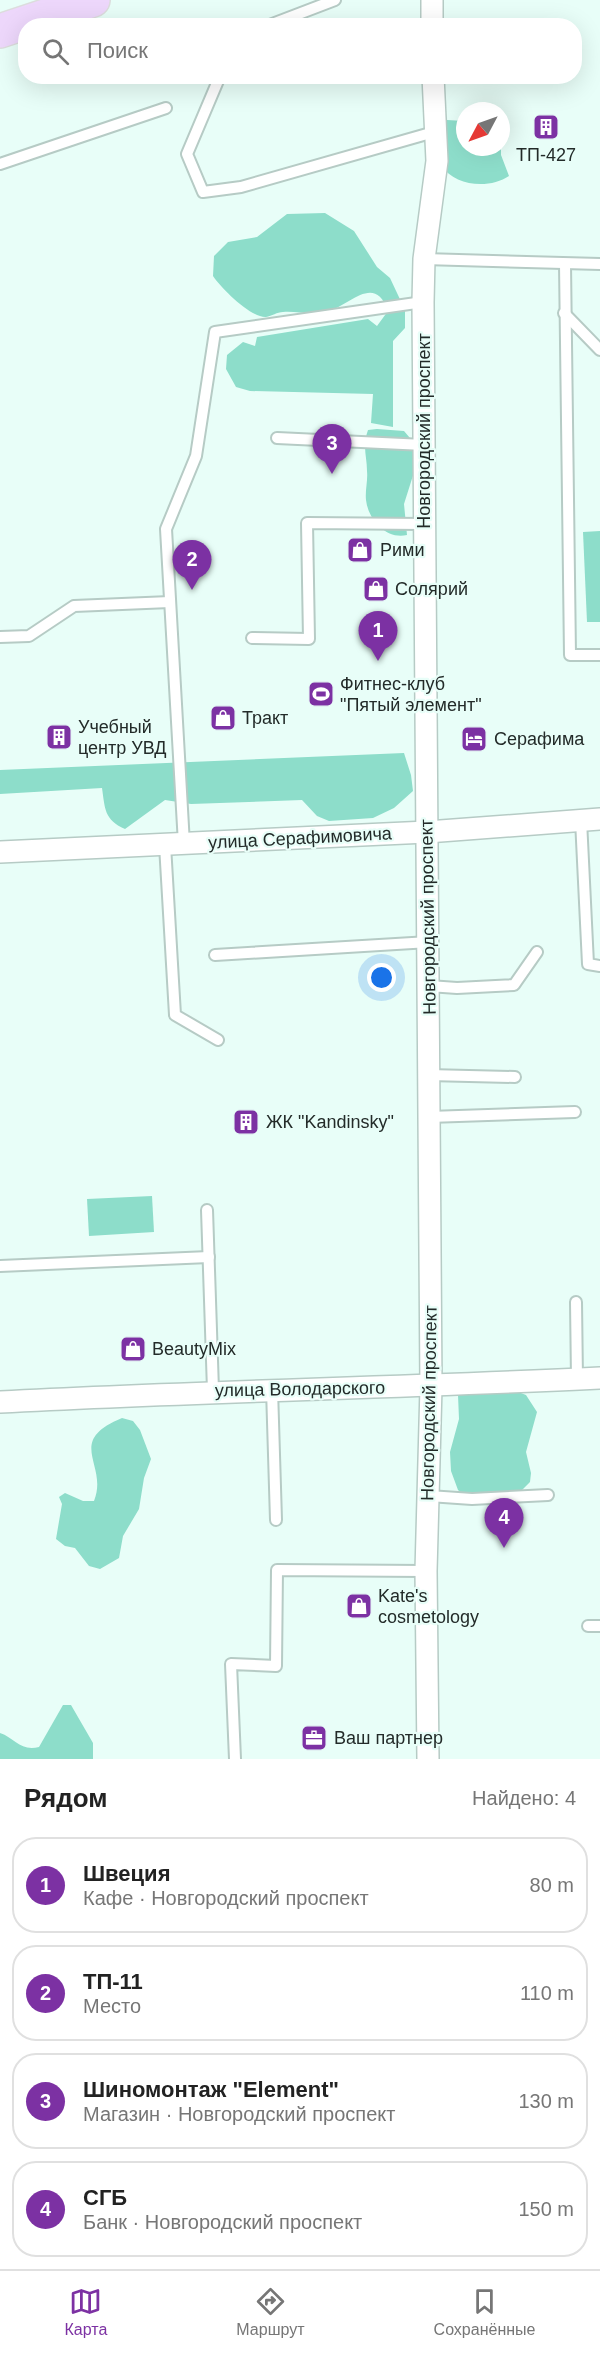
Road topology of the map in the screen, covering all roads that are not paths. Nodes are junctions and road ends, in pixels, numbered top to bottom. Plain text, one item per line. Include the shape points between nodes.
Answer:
1 (93, 0) edge
2 (335, 0) edge
3 (432, 0) edge
4 (39, 18) edge
5 (288, 18) edge
6 (432, 18) edge
7 (18, 25) edge
8 (0, 31) edge
9 (217, 84) edge
10 (433, 84) edge
11 (166, 108) dead end
12 (434, 132) junction
13 (0, 164) edge
14 (424, 259) junction
15 (565, 264) junction
16 (600, 264) edge
17 (423, 302) junction
18 (564, 313) junction
19 (600, 350) edge
20 (277, 438) dead end
21 (424, 445) junction
22 (424, 525) junction
23 (170, 602) junction
24 (0, 637) edge
25 (252, 638) dead end
26 (600, 655) edge
27 (591, 819) edge
28 (427, 832) junction
29 (175, 844) junction
30 (0, 852) edge
31 (429, 942) junction
32 (537, 952) dead end
33 (215, 955) dead end
34 (600, 966) edge
35 (429, 986) junction
36 (218, 1040) dead end
37 (428, 1075) junction
38 (515, 1077) dead end
39 (575, 1112) dead end
40 (429, 1117) junction
41 (207, 1210) dead end
42 (209, 1257) junction
43 (0, 1266) edge
44 (576, 1302) dead end
45 (600, 1378) edge
46 (577, 1379) junction
47 (431, 1387) junction
48 (272, 1389) junction
49 (213, 1390) junction
50 (0, 1402) edge
51 (548, 1495) dead end
52 (429, 1496) junction
53 (276, 1521) dead end
54 (426, 1570) junction
55 (588, 1626) dead end
56 (600, 1626) edge
57 (235, 1759) edge
58 (428, 1759) edge

1 - 4 main road
2 - 5 lane
3 - 6 street
7 - 8 main road
9 - 12 lane via 187,154 203,192 241,187
10 - 12 street, Новгородский проспект
11 - 13 lane
12 - 14 street, Новгородский проспект via 436,161
14 - 15 lane
14 - 17 street, Новгородский проспект
15 - 16 lane
15 - 18 lane
17 - 21 street, Новгородский проспект
17 - 23 lane via 215,332 196,456 166,529
18 - 19 lane
18 - 26 lane via 570,655
20 - 21 lane
21 - 22 street, Новгородский проспект
22 - 25 lane via 307,523 309,639
22 - 28 street, Новгородский проспект
23 - 24 lane via 74,606 29,636
23 - 29 lane
27 - 28 street, улица Серафимовича
27 - 34 lane via 588,964
28 - 29 street, улица Серафимовича
28 - 31 street, Новгородский проспект
29 - 30 street, улица Серафимовича
29 - 36 lane via 175,1015
31 - 33 lane
31 - 35 street, Новгородский проспект
32 - 35 lane via 514,985
35 - 37 street, Новгородский проспект
37 - 38 lane
37 - 40 street, Новгородский проспект
39 - 40 lane
40 - 47 street, Новгородский проспект
41 - 42 lane
42 - 43 lane
42 - 49 lane
44 - 46 lane
45 - 46 street, улица Володарского
46 - 47 street, улица Володарского
47 - 48 street, улица Володарского
47 - 52 street, Новгородский проспект
48 - 49 street, улица Володарского
48 - 53 lane
49 - 50 street, улица Володарского
51 - 52 lane via 472,1499
52 - 54 street, Новгородский проспект
54 - 57 lane via 277,1570 276,1666 231,1664
54 - 58 street, Новгородский проспект
55 - 56 lane

